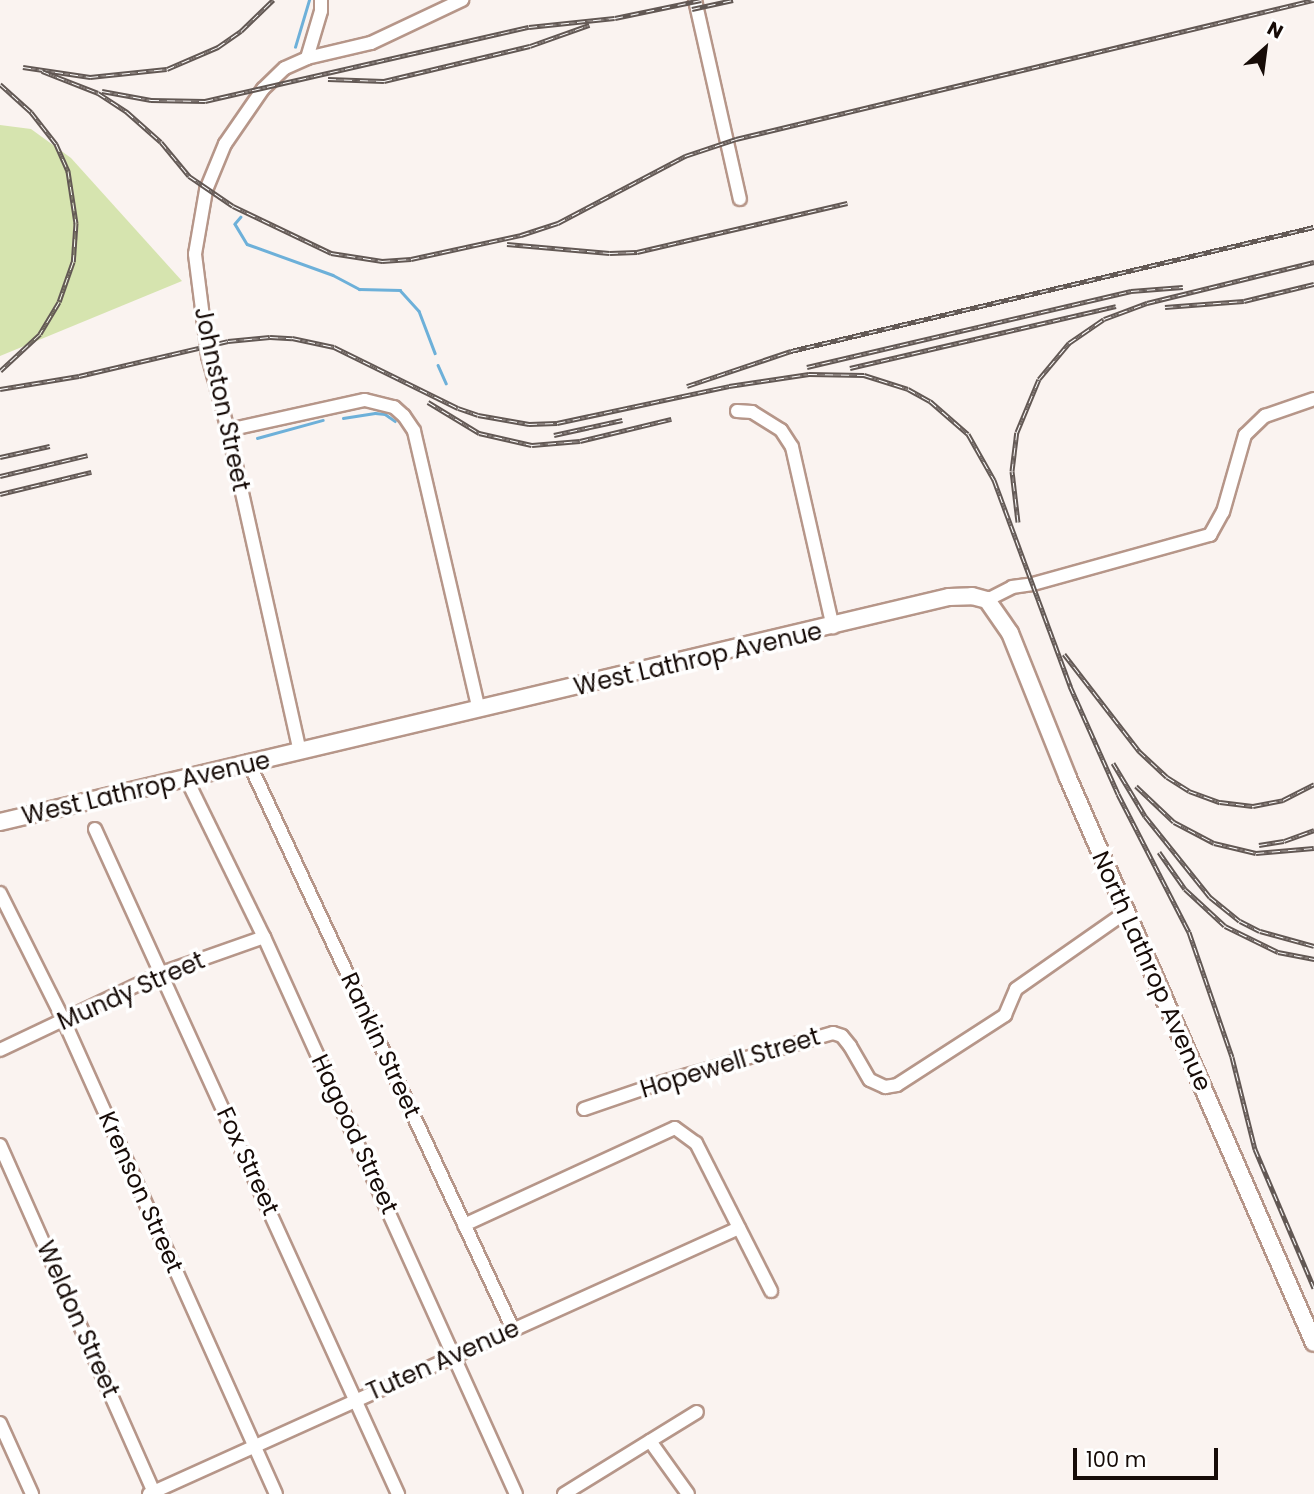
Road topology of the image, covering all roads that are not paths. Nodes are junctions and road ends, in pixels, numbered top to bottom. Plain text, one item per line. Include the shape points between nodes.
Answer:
1 (321, 0) edge
2 (462, 0) edge
3 (695, 0) edge
4 (307, 58) junction
5 (740, 199) dead end
6 (1314, 399) edge
7 (737, 411) dead end
8 (228, 430) junction
9 (987, 600) junction
10 (833, 627) junction
11 (479, 710) junction
12 (300, 752) junction
13 (248, 761) junction
14 (186, 778) junction
15 (0, 822) edge
16 (95, 829) dead end
17 (0, 893) edge
18 (1126, 912) junction
19 (264, 937) junction
20 (162, 972) junction
21 (64, 1020) junction
22 (0, 1050) edge
23 (584, 1109) dead end
24 (0, 1145) edge
25 (464, 1225) junction
26 (739, 1228) junction
27 (771, 1291) dead end
28 (513, 1329) junction
29 (1314, 1343) edge
30 (456, 1355) junction
31 (356, 1398) junction
32 (697, 1412) dead end
33 (0, 1423) edge
34 (650, 1441) junction
35 (255, 1446) junction
36 (153, 1493) edge
37 (32, 1494) edge
38 (276, 1494) edge
39 (398, 1494) edge
40 (516, 1494) edge
41 (564, 1494) edge
42 (688, 1494) edge

1 - 4 street
2 - 4 street, Johnston Street via 371,43
3 - 5 street
4 - 8 street, Johnston Street via 285,68 249,106 225,144 203,202 195,254 201,320
6 - 9 street, West Lathrop Avenue via 1272,413 1245,435 1223,512 1210,535 1012,587
7 - 10 street via 752,412 781,430 792,447
8 - 11 street via 365,400 394,407 404,416 414,431
8 - 12 street, Johnston Street
9 - 10 street, West Lathrop Avenue via 949,597
9 - 18 street, North Lathrop Avenue via 1010,633
10 - 11 street, West Lathrop Avenue
11 - 12 street, West Lathrop Avenue
12 - 13 street, West Lathrop Avenue
13 - 14 street, West Lathrop Avenue
13 - 25 street, Rankin Street
14 - 15 street, West Lathrop Avenue
14 - 19 street, Hagood Street
16 - 20 street, Fox Street
17 - 21 street, Krenson Street
18 - 23 street, Hopewell Street via 1016,989 1004,1015 897,1085 885,1087 870,1080 850,1046 833,1033
18 - 29 street, North Lathrop Avenue
19 - 20 street, Mundy Street
19 - 30 street, Hagood Street
20 - 21 street, Mundy Street
20 - 31 street, Fox Street
21 - 22 street, Mundy Street
21 - 35 street, Krenson Street
24 - 36 street, Weldon Street
25 - 26 street, Hopewell Street via 676,1128 696,1143
25 - 28 street, Rankin Street
26 - 27 street
26 - 28 street, Tuten Avenue
28 - 30 street, Tuten Avenue
30 - 31 street, Tuten Avenue
30 - 40 street, Hagood Street
31 - 35 street, Tuten Avenue
31 - 39 street, Fox Street
32 - 34 street
33 - 37 street
34 - 41 street
34 - 42 street
35 - 36 street, Tuten Avenue
35 - 38 street, Krenson Street

